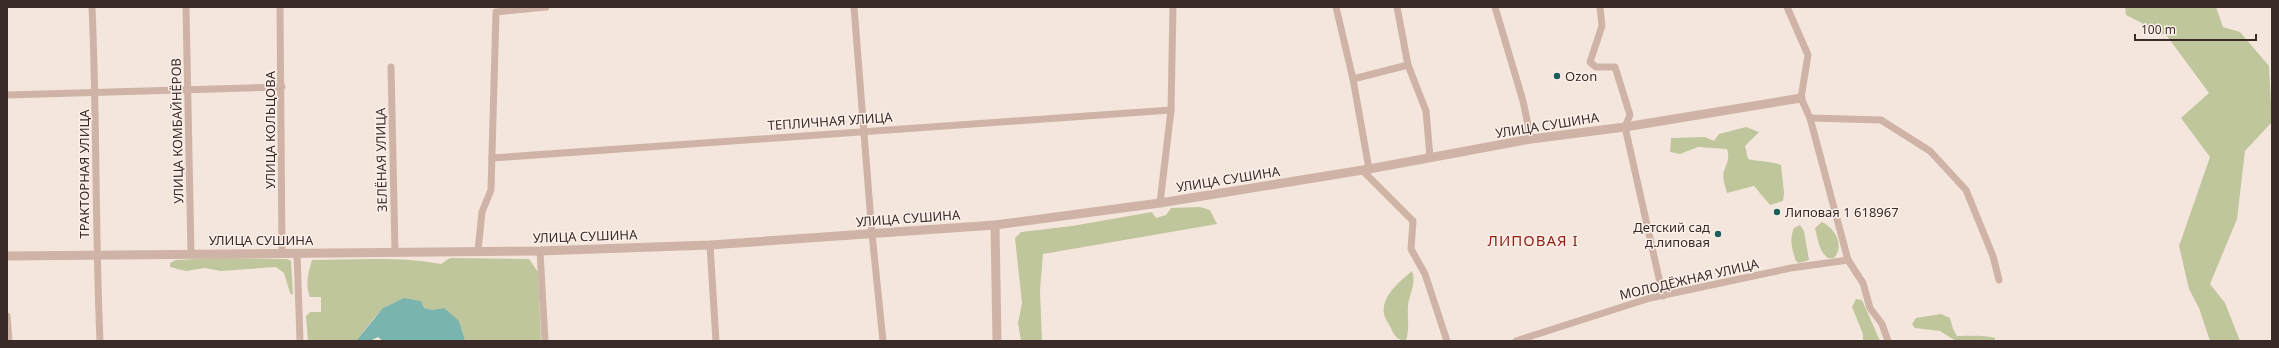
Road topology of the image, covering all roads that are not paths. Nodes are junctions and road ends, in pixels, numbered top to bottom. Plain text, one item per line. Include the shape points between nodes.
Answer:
1 (92, 7) edge
2 (186, 7) edge
3 (280, 7) edge
4 (546, 7) edge
5 (854, 7) edge
6 (1172, 7) edge
7 (1336, 7) edge
8 (1397, 7) edge
9 (1495, 7) edge
10 (1600, 7) edge
11 (1787, 7) edge
12 (1408, 65) junction
13 (391, 67) dead end
14 (1353, 79) junction
15 (282, 87) junction
16 (189, 90) junction
17 (96, 93) junction
18 (7, 95) edge
19 (1800, 98) junction
20 (1171, 110) junction
21 (1810, 118) junction
22 (1625, 127) junction
23 (864, 130) junction
24 (1531, 139) junction
25 (492, 158) junction
26 (1430, 158) junction
27 (1366, 170) junction
28 (1160, 203) junction
29 (995, 225) junction
30 (872, 234) junction
31 (710, 245) junction
32 (478, 251) junction
33 (540, 251) junction
34 (282, 252) junction
35 (395, 252) junction
36 (96, 253) junction
37 (297, 253) junction
38 (191, 254) junction
39 (7, 256) edge
40 (1848, 260) junction
41 (1999, 280) dead end
42 (1663, 296) junction
43 (7, 316) edge
44 (9, 341) edge
45 (100, 341) edge
46 (300, 341) edge
47 (545, 341) edge
48 (716, 341) edge
49 (884, 341) edge
50 (997, 341) edge
51 (1447, 341) edge
52 (1516, 341) edge
53 (1888, 341) edge

1 - 17 street, ТРАКТОРНАЯ УЛИЦА
2 - 16 street, УЛИЦА КОМБАЙНЁРОВ
3 - 15 street, УЛИЦА КОЛЬЦОВА
4 - 25 street via 496,12
5 - 23 street
6 - 20 street
7 - 14 street
8 - 12 street
9 - 24 street via 1523,101
10 - 22 street via 1602,26 1590,62 1596,67 1614,67 1630,115
11 - 19 street via 1808,55
12 - 14 street
12 - 26 street via 1426,111
13 - 35 street, ЗЕЛЁНАЯ УЛИЦА
14 - 27 street
15 - 16 street
15 - 34 street, УЛИЦА КОЛЬЦОВА
16 - 17 street
16 - 38 street, УЛИЦА КОМБАЙНЁРОВ
17 - 18 street
17 - 36 street, ТРАКТОРНАЯ УЛИЦА
19 - 21 street
19 - 22 street, УЛИЦА СУШИНА
20 - 23 street, ТЕПЛИЧНАЯ УЛИЦА
20 - 28 street
21 - 40 street
21 - 41 street via 1881,120 1930,151 1966,190 1993,256
22 - 24 street, УЛИЦА СУШИНА
22 - 42 street
23 - 25 street, ТЕПЛИЧНАЯ УЛИЦА
23 - 30 street
24 - 26 street, УЛИЦА СУШИНА
25 - 32 street via 491,190 482,212
26 - 27 street, УЛИЦА СУШИНА
27 - 28 street, УЛИЦА СУШИНА
27 - 51 street via 1413,222 1411,249 1424,274
28 - 29 street, УЛИЦА СУШИНА
29 - 30 street, УЛИЦА СУШИНА
29 - 50 street
30 - 31 street, УЛИЦА СУШИНА
30 - 49 street
31 - 33 street, УЛИЦА СУШИНА
31 - 48 street
32 - 33 street, УЛИЦА СУШИНА
32 - 35 street, УЛИЦА СУШИНА
33 - 47 street
34 - 37 street, УЛИЦА СУШИНА
34 - 38 street, УЛИЦА СУШИНА
35 - 37 street, УЛИЦА СУШИНА
36 - 38 street, УЛИЦА СУШИНА
36 - 39 street, УЛИЦА СУШИНА
36 - 45 street, ТРАКТОРНАЯ УЛИЦА
37 - 46 street
40 - 42 street, МОЛОДЁЖНАЯ УЛИЦА via 1791,268
40 - 53 street via 1863,283 1870,308 1882,324
42 - 52 street, МОЛОДЁЖНАЯ УЛИЦА
43 - 44 street

